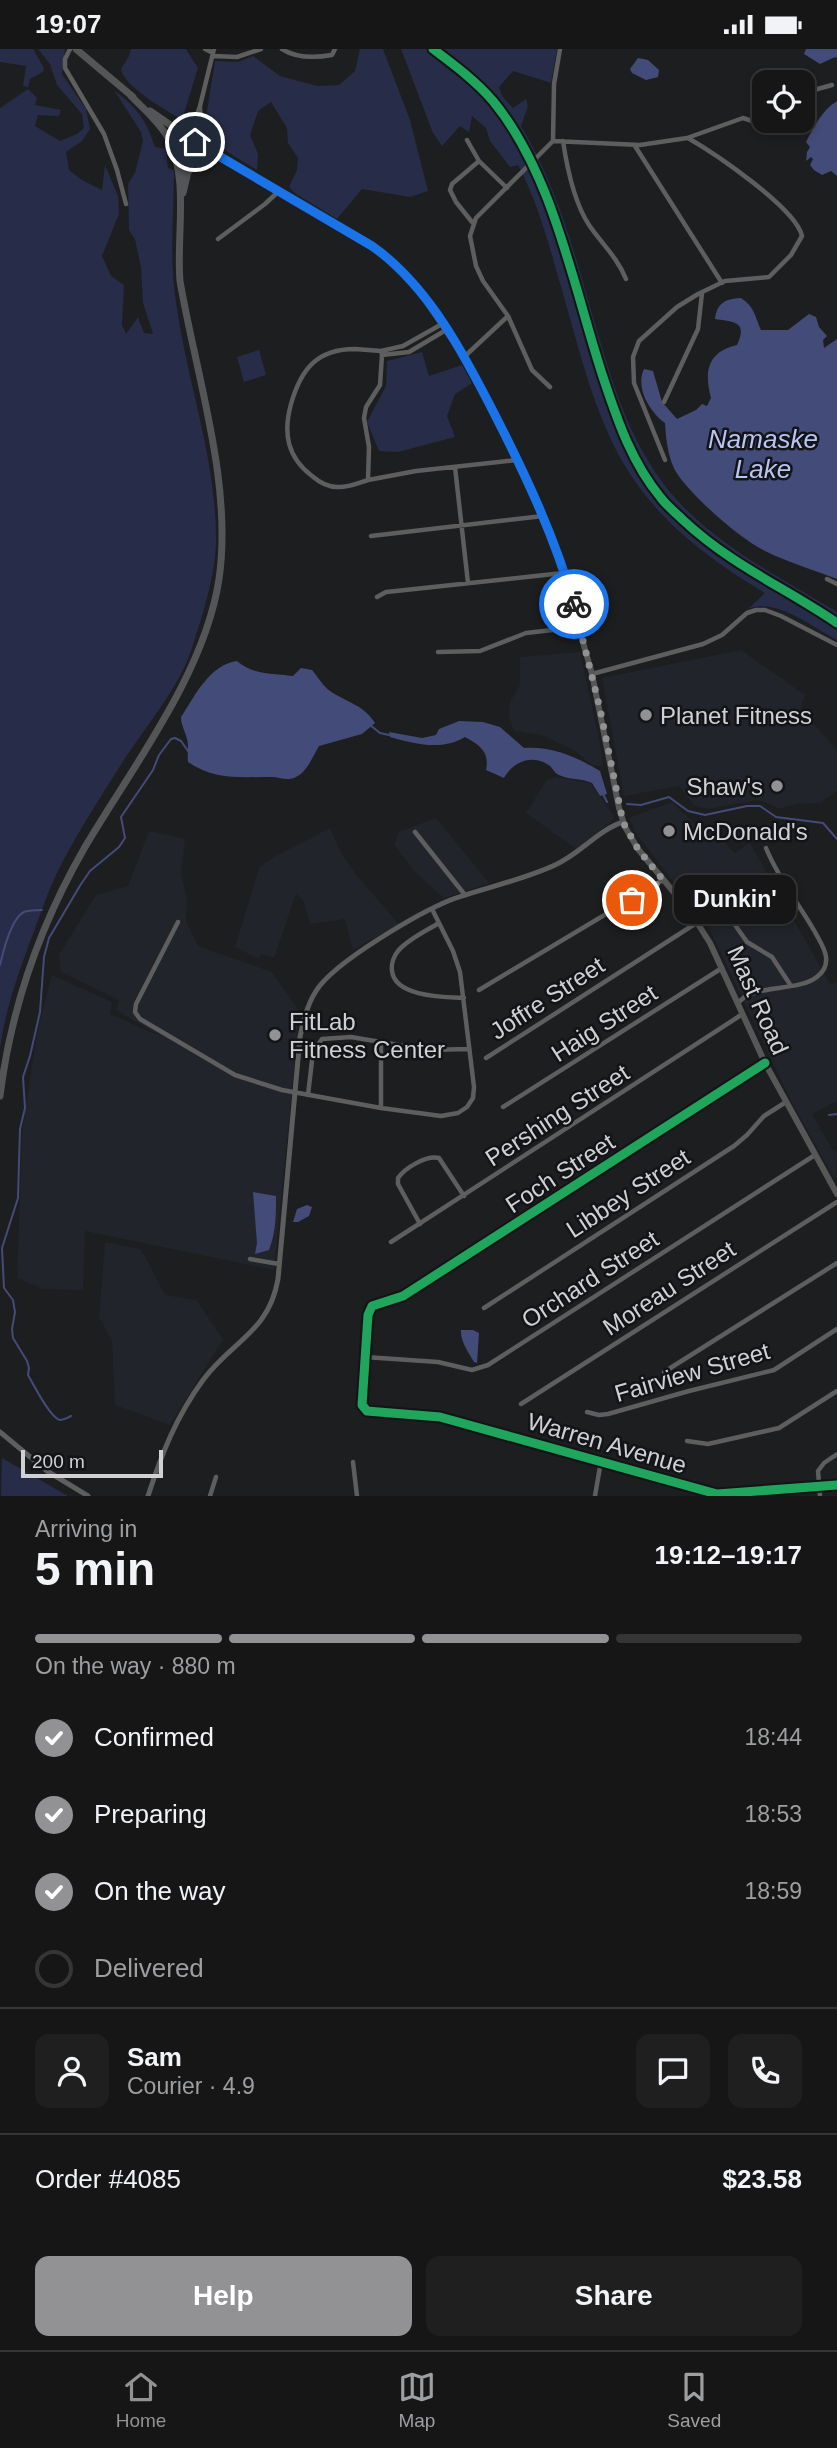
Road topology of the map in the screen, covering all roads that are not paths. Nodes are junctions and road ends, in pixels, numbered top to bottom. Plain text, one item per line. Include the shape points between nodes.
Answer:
1 (71, 49) edge
2 (76, 49) edge
3 (205, 49) edge
4 (261, 49) edge
5 (282, 49) edge
6 (335, 49) edge
7 (560, 49) edge
8 (214, 53) edge
9 (832, 85) dead end
10 (815, 90) edge
11 (131, 96) junction
12 (752, 120) edge
13 (687, 138) junction
14 (192, 140) junction
15 (467, 140) dead end
16 (553, 141) junction
17 (563, 141) junction
18 (635, 145) junction
19 (221, 157) junction
20 (479, 161) junction
21 (188, 172) junction
22 (180, 182) junction
23 (507, 188) junction
24 (279, 191) junction
25 (126, 204) dead end
26 (179, 218) junction
27 (472, 222) junction
28 (218, 239) dead end
29 (626, 279) dead end
30 (722, 283) junction
31 (702, 292) junction
32 (508, 316) junction
33 (444, 327) junction
34 (381, 353) junction
35 (464, 357) junction
36 (550, 387) dead end
37 (664, 402) dead end
38 (518, 460) junction
39 (665, 460) dead end
40 (454, 467) junction
41 (369, 480) junction
42 (544, 516) junction
43 (461, 525) junction
44 (370, 536) dead end
45 (564, 572) junction
46 (827, 579) dead end
47 (468, 583) junction
48 (837, 584) edge
49 (377, 597) dead end
50 (579, 627) junction
51 (837, 645) edge
52 (438, 652) dead end
53 (592, 674) junction
54 (623, 822) junction
55 (415, 832) dead end
56 (766, 848) dead end
57 (663, 880) junction
58 (465, 895) junction
59 (432, 909) junction
60 (723, 912) junction
61 (178, 922) dead end
62 (698, 922) junction
63 (439, 923) junction
64 (722, 967) junction
65 (791, 986) junction
66 (479, 990) dead end
67 (464, 998) junction
68 (737, 1005) junction
69 (741, 1015) junction
70 (381, 1041) junction
71 (469, 1049) junction
72 (486, 1058) dead end
73 (765, 1063) junction
74 (295, 1092) junction
75 (308, 1095) junction
76 (0, 1096) edge
77 (786, 1102) junction
78 (503, 1107) dead end
79 (380, 1108) junction
80 (815, 1155) junction
81 (837, 1194) edge
82 (464, 1196) junction
83 (837, 1202) edge
84 (420, 1224) junction
85 (391, 1243) dead end
86 (250, 1259) dead end
87 (837, 1263) edge
88 (279, 1264) junction
89 (484, 1308) dead end
90 (837, 1329) edge
91 (365, 1357) junction
92 (664, 1372) dead end
93 (837, 1391) edge
94 (520, 1404) dead end
95 (587, 1412) dead end
96 (0, 1432) edge
97 (687, 1441) dead end
98 (0, 1443) edge
99 (12, 1443) junction
100 (837, 1454) edge
101 (601, 1461) junction
102 (352, 1462) dead end
103 (215, 1477) dead end
104 (837, 1485) edge
105 (819, 1487) junction
106 (88, 1496) edge
107 (148, 1496) edge
108 (210, 1496) edge
109 (357, 1496) edge
110 (595, 1496) edge
111 (820, 1496) edge

1 - 25 street via 65,68 104,134
2 - 11 main road, Mast Road
3 - 8 street
4 - 8 street via 237,57
5 - 6 street via 312,57 332,55
7 - 16 street
8 - 14 street via 200,106 201,120
9 - 10 street
11 - 14 main road, Mast Road
11 - 22 main road via 166,136
12 - 13 street via 740,118
13 - 18 street
13 - 30 street via 757,186 802,233 797,247 769,277
14 - 19 main road, Mast Road
14 - 21 main road
14 - 22 main road
15 - 20 street
16 - 17 street
16 - 23 street
17 - 18 street
17 - 29 street via 580,208
18 - 30 street
19 - 21 main road via 201,160
19 - 24 main road, Mast Road
20 - 23 street
20 - 27 street via 451,185 456,202
21 - 26 main road
22 - 26 main road
23 - 27 street
24 - 28 street
24 - 33 main road, Mast Road via 390,260
26 - 76 main road via 180,281 221,499 221,559 215,597 190,671 85,848 45,927 19,1001
27 - 32 street via 470,242 479,274
30 - 31 street
31 - 37 street via 699,325
31 - 39 street via 666,316 639,341 634,352 634,383
32 - 35 street
32 - 36 street via 532,370
33 - 34 street
33 - 35 main road, Mast Road
34 - 41 street via 380,385 364,418
34 - 41 street via 343,350 311,364 296,386 286,426 295,459 316,479 340,487
35 - 38 main road, Mast Road
38 - 40 street
38 - 42 main road, Mast Road
40 - 41 street
40 - 43 street
42 - 43 street
42 - 45 main road, Mast Road
43 - 44 street
43 - 47 street
45 - 47 street
45 - 50 main road, Mast Road
46 - 48 street
47 - 49 street
50 - 52 street via 526,633 480,651
50 - 53 main road, Mast Road
51 - 53 street via 781,616 756,610 704,644
53 - 54 main road, Mast Road
54 - 57 main road, Mast Road
54 - 58 street via 556,865
55 - 58 street
56 - 65 street via 826,954 819,975
57 - 62 main road, Mast Road
57 - 66 street
58 - 59 street
59 - 63 street
59 - 74 street via 349,959 316,991 302,1026
60 - 62 street
60 - 62 street via 714,908
60 - 65 street via 747,943 772,957
61 - 74 street via 136,1004 136,1016 248,1081
62 - 64 main road, Mast Road
62 - 72 street, Joffre Street
63 - 67 street via 457,961
63 - 67 street via 399,950 392,964 393,975 407,990
64 - 68 main road, Mast Road
64 - 78 street, Haig Street
65 - 68 street via 745,996
67 - 71 street
68 - 69 main road, Mast Road
69 - 73 main road, Mast Road
69 - 82 street, Pershing Street
70 - 71 street via 428,1050
70 - 75 street via 351,1037 319,1041 313,1052
70 - 79 street
71 - 79 street via 474,1093 463,1111 441,1116
73 - 77 main road, Mast Road
73 - 91 street, Foch Street via 403,1296 372,1306
74 - 75 street
74 - 88 street
75 - 79 street
77 - 80 main road, Mast Road
77 - 89 street, Libbey Street via 764,1116 734,1146
80 - 81 main road, Mast Road
80 - 91 street, Orchard Street via 488,1365 472,1370 438,1362
82 - 84 street, Pershing Street
82 - 84 street via 435,1156 403,1172 398,1184
83 - 94 street, Moreau Street
84 - 85 street, Pershing Street
86 - 88 street
87 - 92 street
88 - 107 street via 270,1309 195,1392 164,1446
90 - 95 street, Fairview Street via 774,1370 608,1414
91 - 101 street, Warren Avenue via 362,1405 367,1411 440,1416
93 - 97 street via 779,1428 708,1444
96 - 99 street
98 - 99 street
99 - 106 street
100 - 105 street via 820,1467
101 - 105 street, Warren Avenue via 717,1494
101 - 110 street
102 - 109 street
103 - 108 street
104 - 105 street, Warren Avenue
105 - 111 street

